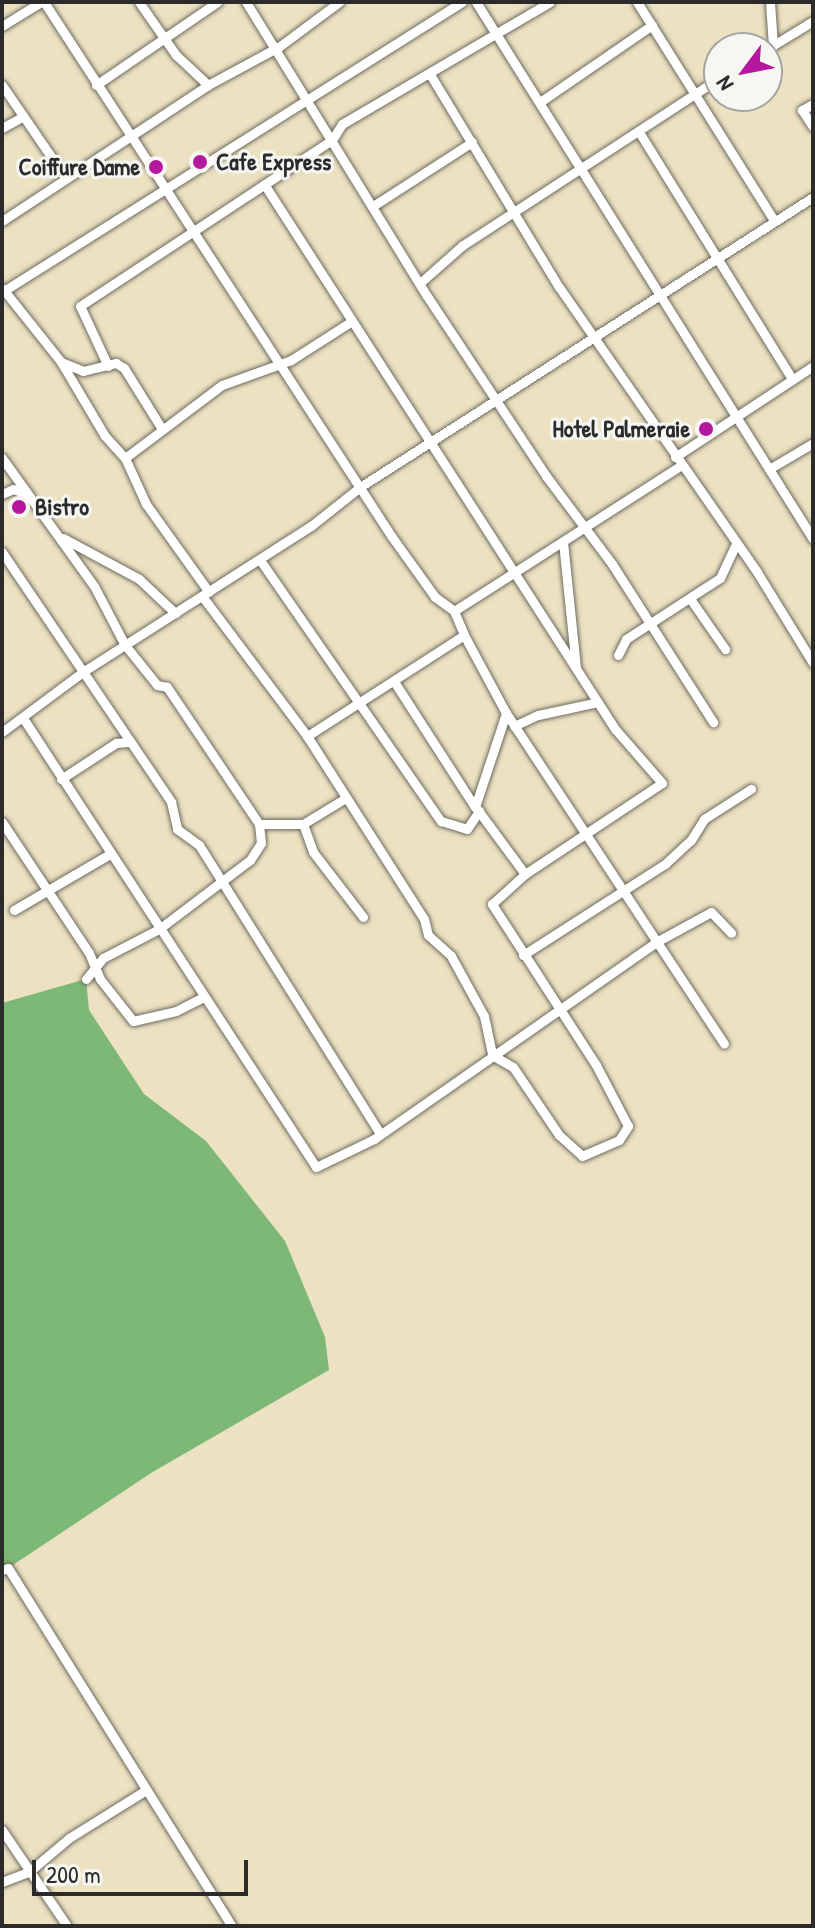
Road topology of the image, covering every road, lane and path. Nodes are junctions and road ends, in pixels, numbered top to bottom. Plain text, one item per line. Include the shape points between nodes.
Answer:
1 (43, 2) edge
2 (139, 2) edge
3 (217, 2) edge
4 (246, 2) edge
5 (339, 2) edge
6 (462, 2) edge
7 (476, 2) edge
8 (550, 2) edge
9 (637, 2) edge
10 (770, 2) edge
11 (813, 21) edge
12 (2, 25) edge
13 (652, 25) junction
14 (770, 32) edge
15 (163, 37) junction
16 (498, 37) junction
17 (783, 40) edge
18 (270, 47) junction
19 (431, 76) junction
20 (2, 85) edge
21 (96, 85) junction
22 (208, 85) junction
23 (703, 88) edge
24 (694, 93) junction
25 (302, 99) junction
26 (540, 102) junction
27 (813, 104) edge
28 (22, 117) junction
29 (813, 127) edge
30 (2, 128) edge
31 (639, 132) junction
32 (132, 134) junction
33 (332, 140) junction
34 (472, 142) junction
35 (581, 171) junction
36 (65, 177) junction
37 (264, 184) junction
38 (166, 187) junction
39 (813, 197) edge
40 (373, 206) junction
41 (516, 214) junction
42 (774, 220) junction
43 (2, 221) edge
44 (193, 228) junction
45 (716, 258) junction
46 (420, 283) junction
47 (2, 290) edge
48 (658, 294) junction
49 (352, 321) junction
50 (594, 339) junction
51 (277, 361) junction
52 (61, 362) junction
53 (108, 366) junction
54 (813, 366) edge
55 (792, 379) junction
56 (498, 400) junction
57 (735, 418) junction
58 (162, 429) junction
59 (430, 442) junction
60 (813, 443) edge
61 (2, 458) edge
62 (125, 458) junction
63 (678, 461) junction
64 (769, 469) junction
65 (360, 487) junction
66 (2, 494) edge
67 (30, 495) junction
68 (583, 529) junction
69 (55, 530) junction
70 (813, 539) edge
71 (563, 542) junction
72 (736, 543) junction
73 (4, 558) edge
74 (260, 560) junction
75 (516, 573) junction
76 (206, 594) junction
77 (691, 600) junction
78 (454, 611) junction
79 (175, 613) junction
80 (651, 625) junction
81 (464, 635) junction
82 (125, 645) junction
83 (725, 649) dead end
84 (618, 655) dead end
85 (813, 663) edge
86 (576, 667) junction
87 (84, 671) junction
88 (395, 683) junction
89 (598, 702) junction
90 (361, 703) junction
91 (506, 713) junction
92 (23, 718) junction
93 (713, 722) dead end
94 (514, 726) junction
95 (2, 732) edge
96 (307, 736) junction
97 (128, 742) junction
98 (61, 779) junction
99 (751, 789) dead end
100 (344, 799) junction
101 (477, 809) junction
102 (2, 822) edge
103 (259, 824) junction
104 (303, 824) junction
105 (585, 836) junction
106 (110, 854) junction
107 (525, 874) junction
108 (222, 882) junction
109 (622, 889) junction
110 (45, 890) junction
111 (14, 910) dead end
112 (363, 917) dead end
113 (159, 929) junction
114 (731, 933) dead end
115 (658, 941) junction
116 (523, 955) junction
117 (94, 965) junction
118 (86, 979) dead end
119 (203, 997) junction
120 (559, 1008) junction
121 (724, 1044) dead end
122 (492, 1055) junction
123 (380, 1134) junction
124 (2, 1570) edge
125 (146, 1790) junction
126 (2, 1830) edge
127 (30, 1871) junction
128 (2, 1882) edge
129 (67, 1926) edge
130 (232, 1926) edge

1 - 12 street
1 - 21 street
2 - 15 street
3 - 15 street
4 - 18 street
5 - 18 street
6 - 25 street
7 - 16 street
8 - 16 street
9 - 13 street
10 - 14 street
11 - 17 street
13 - 24 street
13 - 26 street
15 - 21 street
15 - 22 street
16 - 19 street
16 - 26 street
18 - 22 street
18 - 25 street
19 - 33 street via 342,124
19 - 34 street
20 - 28 street
21 - 32 street
22 - 32 street
23 - 24 street
24 - 31 street
24 - 42 street
25 - 33 street
25 - 38 street
26 - 35 street
27 - 29 street via 802,110
28 - 30 street
28 - 36 street
31 - 35 street
31 - 45 street
32 - 36 street
32 - 38 street
33 - 37 street
33 - 40 street
34 - 40 street
34 - 41 street
35 - 41 street
35 - 48 street
36 - 43 street
37 - 44 street
37 - 49 street
38 - 44 street
38 - 47 street
39 - 42 street
40 - 46 street
41 - 46 street via 463,245
41 - 50 street
42 - 45 street
44 - 51 street
44 - 53 street via 80,306
45 - 48 street
45 - 55 street
46 - 56 street
47 - 52 street
48 - 50 street
48 - 57 street
49 - 51 street via 291,360
49 - 59 street
50 - 56 street
50 - 63 street
51 - 58 street via 222,385
51 - 65 street
52 - 53 street via 83,371
52 - 62 street via 105,436
53 - 58 street via 124,368
54 - 55 street
55 - 57 street
56 - 59 street
56 - 68 street
57 - 63 street
57 - 64 street
58 - 62 street
59 - 65 street
59 - 75 street
60 - 64 street
61 - 67 street
62 - 76 street via 146,504
63 - 68 street
63 - 72 street
64 - 70 street
65 - 74 street
65 - 78 street via 414,570
66 - 67 street via 13,489
67 - 69 street
68 - 71 street
68 - 80 street
69 - 79 street via 70,544 139,579
69 - 82 street
71 - 75 street
71 - 86 street
72 - 77 street via 720,578
72 - 85 street
73 - 87 street
74 - 76 street
74 - 90 street
75 - 78 street
75 - 86 street
76 - 79 street
76 - 96 street
77 - 80 street
77 - 83 street
78 - 81 street
79 - 82 street
80 - 84 street via 626,639
80 - 93 street
81 - 88 street
81 - 91 street
82 - 87 street
82 - 103 street via 157,685 167,687
86 - 89 street
87 - 92 street
87 - 97 street
88 - 90 street
88 - 101 street
89 - 94 street
89 - 105 street via 662,783
90 - 96 street
90 - 101 street via 441,821 467,829
91 - 94 street
91 - 101 street
92 - 95 street
92 - 98 street
94 - 105 street
96 - 100 street
97 - 98 street via 116,743
97 - 108 street via 171,802 177,829 199,845
98 - 106 street
99 - 109 street via 704,819 665,864
100 - 104 street
100 - 122 street via 424,919 428,935 459,970 484,1016
101 - 107 street
102 - 110 street
103 - 104 street
103 - 108 street via 261,843 250,860
104 - 112 street via 313,852
105 - 107 street
105 - 109 street
106 - 110 street
106 - 113 street
107 - 116 street via 492,904
108 - 113 street
108 - 123 street
109 - 115 street
109 - 116 street
110 - 111 street
110 - 117 street
113 - 117 street
113 - 119 street
114 - 115 street via 711,912
115 - 120 street
115 - 121 street
116 - 120 street
117 - 118 street
117 - 119 street via 133,1021 176,1011
119 - 123 street via 316,1167
120 - 122 street
120 - 122 street via 628,1126 619,1140 582,1156 559,1135 513,1067
122 - 123 street
124 - 125 street via 8,1568
125 - 127 street via 69,1838
125 - 130 street
126 - 127 street
127 - 128 street
127 - 129 street

